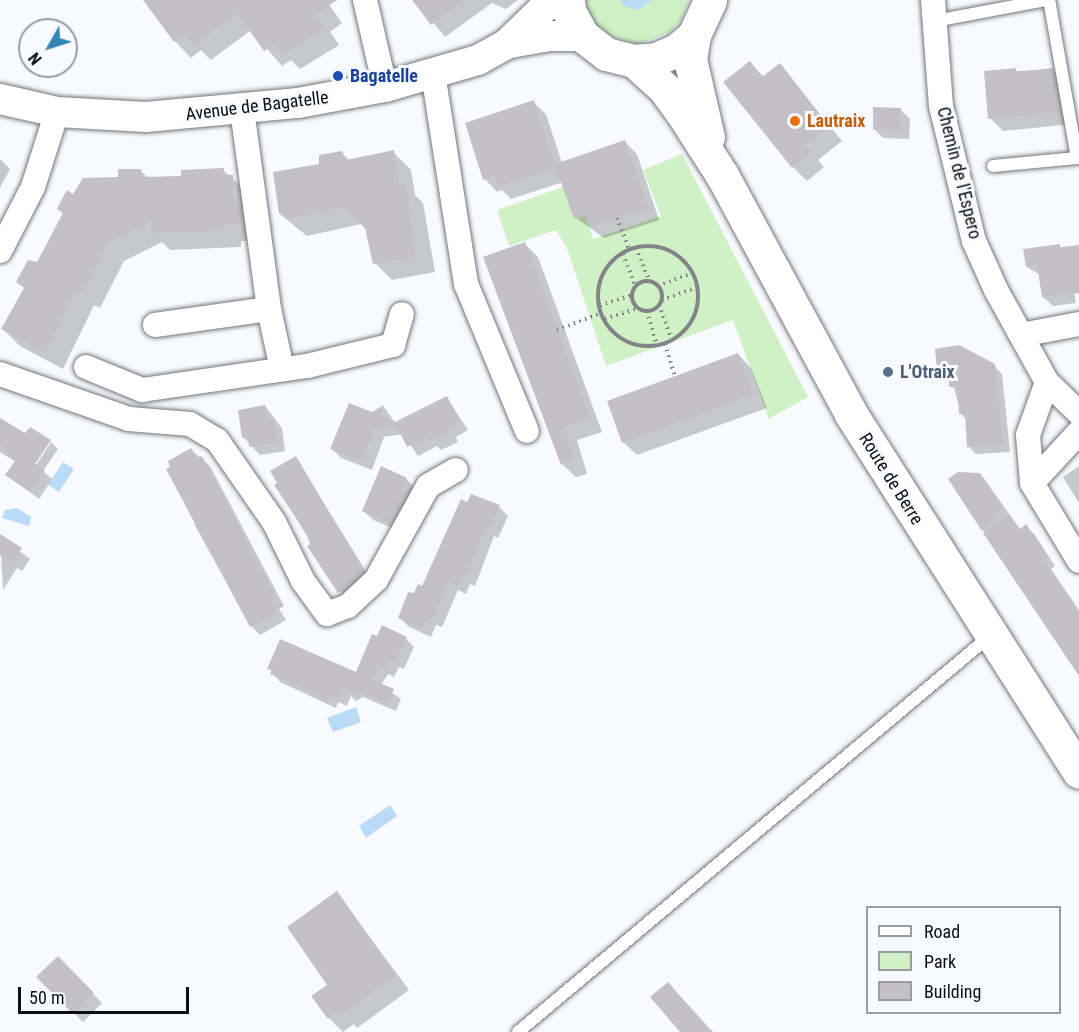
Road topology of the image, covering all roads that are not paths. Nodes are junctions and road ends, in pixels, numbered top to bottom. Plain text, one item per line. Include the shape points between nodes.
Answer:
1 (365, 0) edge
2 (552, 0) edge
3 (568, 0) edge
4 (710, 0) edge
5 (1048, 0) edge
6 (934, 10) edge
7 (694, 35) junction
8 (583, 36) junction
9 (507, 44) junction
10 (634, 61) junction
11 (433, 73) junction
12 (385, 87) junction
13 (0, 99) edge
14 (242, 110) junction
15 (57, 112) junction
16 (993, 166) dead end
17 (722, 176) junction
18 (0, 251) edge
19 (269, 309) junction
20 (402, 314) dead end
21 (1079, 324) edge
22 (155, 325) dead end
23 (1021, 335) junction
24 (86, 366) dead end
25 (282, 369) junction
26 (0, 374) edge
27 (1047, 382) junction
28 (1079, 413) edge
29 (527, 431) dead end
30 (1079, 432) edge
31 (456, 470) dead end
32 (1032, 483) junction
33 (1079, 561) edge
34 (991, 635) junction
35 (1079, 772) edge
36 (518, 1032) edge

1 - 12 street
2 - 9 street, Avenue de Bagatelle
3 - 8 main road via 569,11
4 - 7 main road
5 - 6 lane
5 - 16 lane via 1077,158
6 - 23 street, Chemin de l'Espero via 941,106 959,186 974,241
7 - 10 main road via 677,50 656,59
7 - 17 main road, Route de Berre via 690,59 704,125
8 - 9 street, Avenue de Bagatelle via 549,36
8 - 10 main road via 606,54
9 - 11 street, Avenue de Bagatelle via 478,60
10 - 17 main road, Route de Berre via 666,91
11 - 12 street, Avenue de Bagatelle
11 - 29 street via 466,284
12 - 14 street, Avenue de Bagatelle
13 - 15 street, Avenue de Bagatelle
14 - 15 street, Avenue de Bagatelle via 146,117
14 - 19 street
15 - 18 street via 33,187
17 - 34 main road, Route de Berre via 846,405
19 - 22 street
19 - 25 street
20 - 25 street via 393,345
21 - 23 street
23 - 27 street, Chemin de l'Espero
24 - 25 street via 142,390
26 - 31 street via 129,419 190,424 216,440 274,522 303,581 327,614 348,606 376,580 428,486
27 - 28 street, Chemin de l'Espero
27 - 32 street via 1028,435
30 - 32 street
32 - 33 street
34 - 35 main road, Route de Berre
34 - 36 lane

